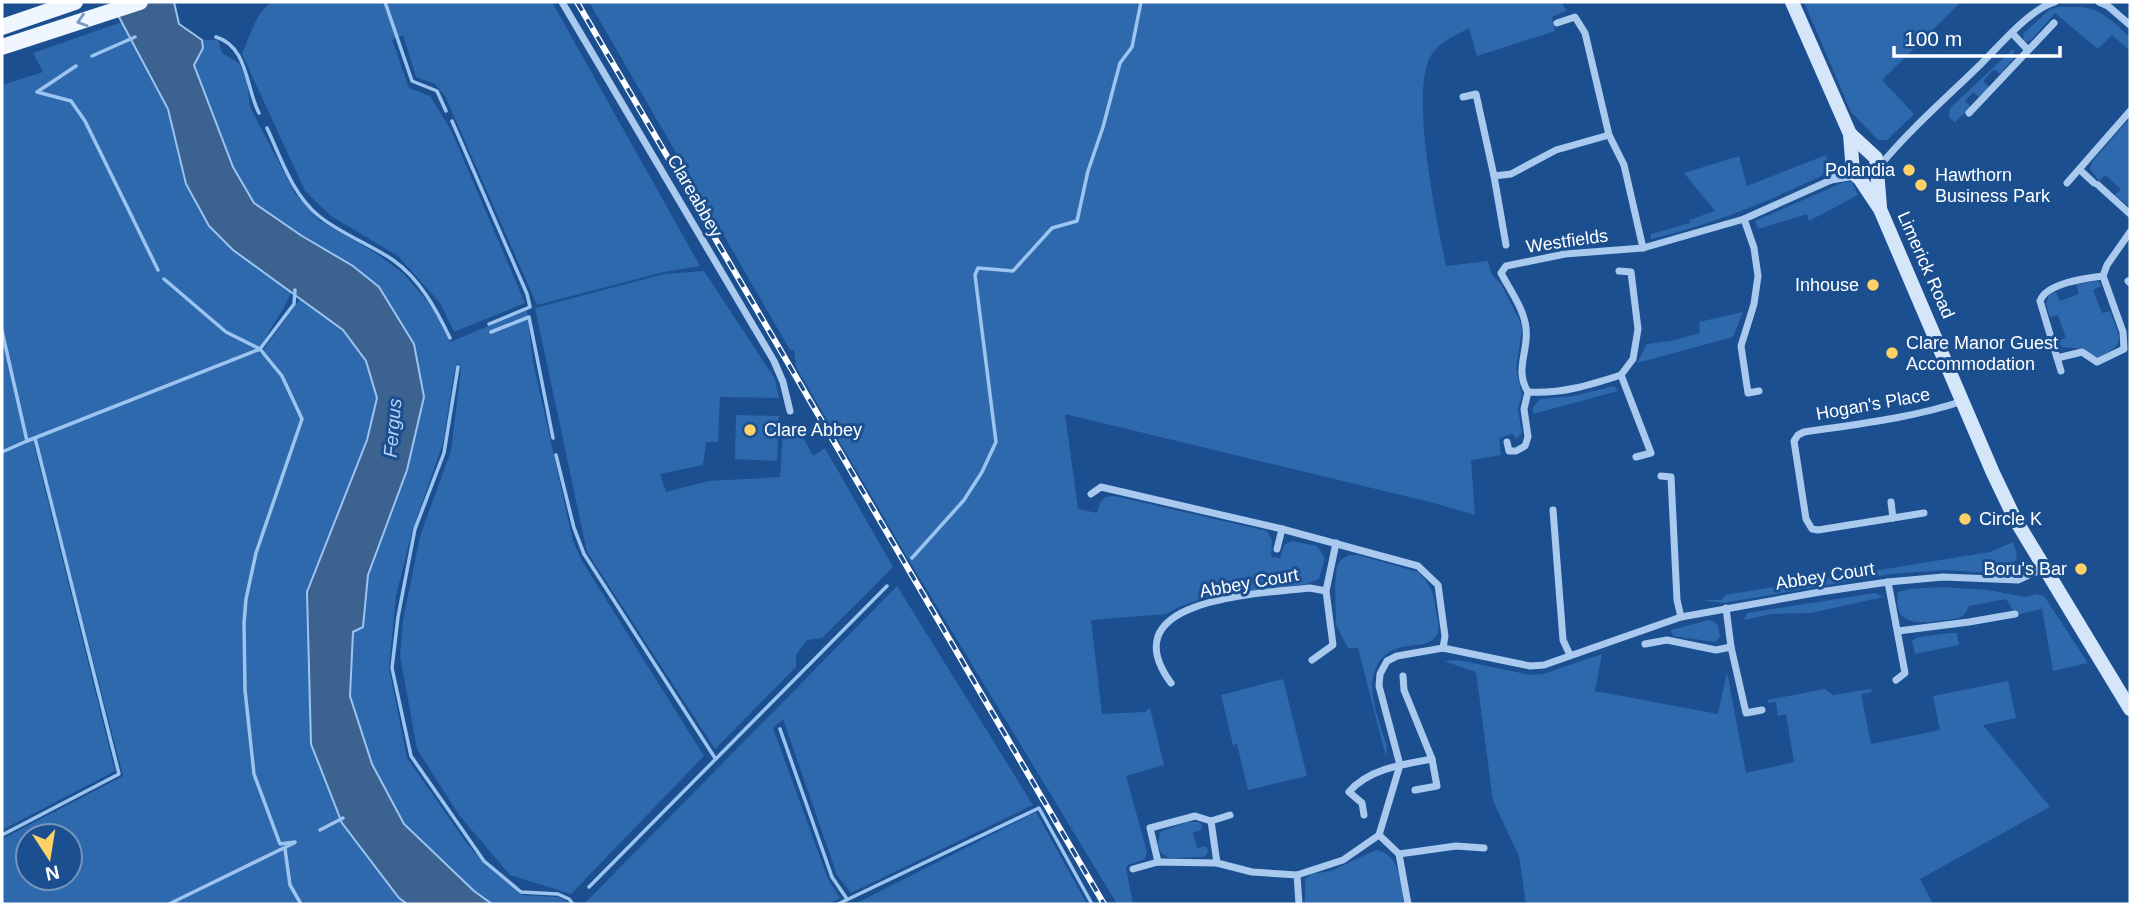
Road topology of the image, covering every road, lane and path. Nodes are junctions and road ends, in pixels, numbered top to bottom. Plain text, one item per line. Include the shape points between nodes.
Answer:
1 (75, 2) edge
2 (140, 2) edge
3 (562, 2) edge
4 (1792, 2) edge
5 (2055, 2) edge
6 (2099, 2) edge
7 (2044, 3) edge
8 (1557, 23) dead end
9 (2054, 23) dead end
10 (2130, 25) edge
11 (2, 27) edge
12 (2012, 33) junction
13 (2, 47) edge
14 (2028, 50) junction
15 (1464, 97) dead end
16 (2130, 111) edge
17 (1969, 113) dead end
18 (1850, 134) junction
19 (1609, 135) junction
20 (1896, 146) junction
21 (1874, 162) junction
22 (1855, 169) junction
23 (2080, 170) junction
24 (1494, 176) junction
25 (1831, 180) junction
26 (2067, 183) dead end
27 (1880, 209) junction
28 (2130, 214) edge
29 (1744, 219) junction
30 (2130, 232) edge
31 (1506, 245) dead end
32 (1643, 248) junction
33 (1619, 271) dead end
34 (2104, 276) junction
35 (2130, 325) edge
36 (2121, 328) junction
37 (2057, 358) junction
38 (2061, 371) dead end
39 (1621, 375) junction
40 (1759, 391) dead end
41 (1528, 392) junction
42 (1964, 400) junction
43 (789, 411) dead end
44 (1507, 442) dead end
45 (1636, 457) dead end
46 (1661, 476) dead end
47 (1091, 494) dead end
48 (1891, 502) dead end
49 (1553, 510) dead end
50 (1924, 513) dead end
51 (1893, 518) junction
52 (1282, 529) junction
53 (1336, 543) junction
54 (1277, 549) dead end
55 (2045, 568) junction
56 (1888, 582) junction
57 (1326, 591) junction
58 (1726, 608) junction
59 (2015, 614) dead end
60 (1681, 617) junction
61 (1898, 631) junction
62 (1645, 644) dead end
63 (1731, 647) junction
64 (1443, 648) junction
65 (1570, 655) junction
66 (1312, 660) dead end
67 (1403, 676) dead end
68 (1896, 680) dead end
69 (1171, 684) dead end
70 (2130, 709) edge
71 (1762, 710) dead end
72 (1432, 759) junction
73 (1400, 765) junction
74 (1415, 790) dead end
75 (1230, 815) dead end
76 (1364, 815) dead end
77 (1211, 821) junction
78 (1380, 835) junction
79 (1484, 848) dead end
80 (1399, 854) junction
81 (1158, 862) junction
82 (1217, 863) junction
83 (1133, 869) dead end
84 (1297, 874) junction
85 (1299, 904) edge
86 (1408, 904) edge

1 - 11 main road
2 -> 13 main road
3 - 43 street, Clareabbey via 774,361
4 - 18 main road, Limerick Road
5 - 7 street
6 - 10 street
7 - 12 street
8 - 19 street via 1574,17 1585,33
9 - 14 street
12 - 14 street
12 - 20 street
14 - 17 street
15 - 24 street, Westfields via 1476,94
16 - 23 street
18 - 21 main road, Limerick Road
18 - 22 main road, Limerick Road
19 - 24 street via 1556,150 1511,174
19 - 32 street via 1624,165
20 - 21 street
20 - 21 street
21 - 22 main road via 1860,153
21 - 22 main road via 1870,178
21 - 27 main road, Limerick Road
22 - 25 street, Westfields
22 - 25 street, Westfields
22 - 27 main road, Limerick Road
23 - 26 street
23 - 28 street
24 - 31 street, Westfields
25 - 29 street, Westfields
27 - 42 main road, Limerick Road
29 - 32 street, Westfields
29 - 40 street via 1758,276 1741,346 1748,393
30 - 34 street
32 - 41 street, Westfields via 1564,254 1506,266 1501,274 1526,325 1521,370
33 - 39 street via 1631,272 1638,329 1633,359
34 - 36 street
34 - 37 street via 2071,282 2042,295
35 - 36 street
36 - 37 street via 2124,349 2097,362 2082,352
37 - 38 street
39 - 41 street via 1553,393
39 - 45 street via 1651,453
41 - 44 street, Westfields via 1525,446 1509,451
42 - 51 street, Hogan's Place via 1941,409 1804,432 1794,441 1806,519 1812,529
42 - 55 main road, Limerick Road via 2004,496
46 - 60 street via 1671,477
47 - 52 street via 1101,487
48 - 51 street
49 - 65 street via 1563,640
50 - 51 street, Hogan's Place
52 - 53 street
52 - 54 street, Abbey Court
53 - 57 street
53 - 64 street via 1418,566 1430,575 1438,585
55 - 56 street, Abbey Court via 2018,580 1943,577
55 - 70 main road, Limerick Road
56 - 58 street, Abbey Court
56 - 61 street, Abbey Court
57 - 66 street via 1333,645
57 - 69 street, Abbey Court via 1310,589 1213,602 1169,619 1157,634 1156,652
58 - 60 street, Abbey Court
58 - 63 street
59 - 61 street
60 - 65 street, Abbey Court
61 - 68 street, Abbey Court via 1905,673
62 - 63 street via 1667,640 1716,650
63 - 71 street via 1746,712
64 - 65 street, Abbey Court via 1530,666 1544,666
64 - 73 street, Abbey Court via 1397,656 1387,661 1380,674 1379,686
67 - 72 street via 1404,690
72 - 73 street
72 - 74 street via 1437,786
73 - 76 street via 1359,780 1349,792 1362,803
73 - 78 street
75 - 77 street
77 - 81 street via 1195,816 1150,828
77 - 82 street
78 - 80 street
78 - 84 street via 1343,860
79 - 80 street via 1455,846
80 - 86 street
81 - 82 street
81 - 83 street
82 - 84 street via 1252,872
84 - 85 street

